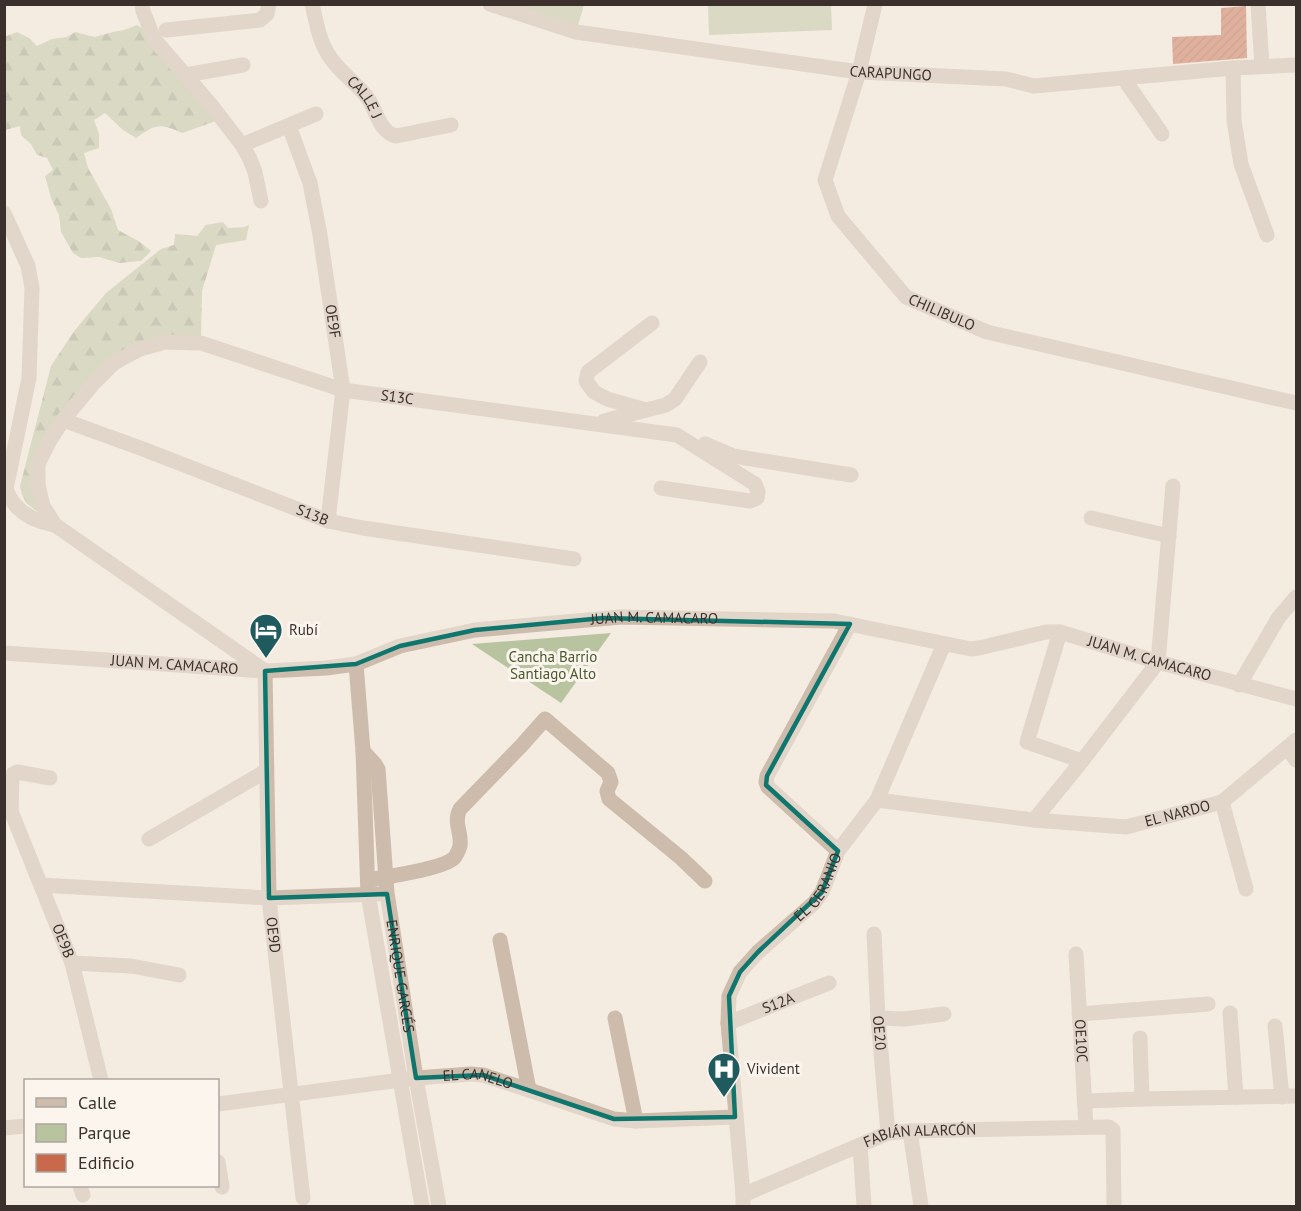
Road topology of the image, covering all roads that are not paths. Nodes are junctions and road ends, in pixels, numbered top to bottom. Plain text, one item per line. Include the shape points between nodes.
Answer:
1 (142, 4) edge
2 (268, 4) edge
3 (312, 4) edge
4 (490, 4) edge
5 (875, 4) edge
6 (1258, 4) edge
7 (166, 30) dead end
8 (243, 65) dead end
9 (1296, 65) edge
10 (1262, 66) junction
11 (1233, 68) junction
12 (859, 72) junction
13 (185, 75) junction
14 (1124, 79) junction
15 (316, 114) dead end
16 (451, 125) dead end
17 (289, 126) junction
18 (1162, 134) dead end
19 (242, 145) junction
20 (261, 201) dead end
21 (4, 213) edge
22 (1267, 236) dead end
23 (652, 323) dead end
24 (700, 362) dead end
25 (344, 390) junction
26 (1296, 403) edge
27 (646, 410) junction
28 (63, 420) junction
29 (595, 424) junction
30 (677, 435) junction
31 (851, 475) dead end
32 (1173, 486) dead end
33 (661, 488) dead end
34 (5, 489) edge
35 (1091, 518) dead end
36 (328, 521) junction
37 (55, 525) junction
38 (1169, 536) junction
39 (574, 559) dead end
40 (1296, 597) edge
41 (850, 624) junction
42 (1060, 632) junction
43 (944, 644) junction
44 (4, 653) edge
45 (1158, 662) junction
46 (356, 664) junction
47 (266, 670) junction
48 (1239, 685) junction
49 (1296, 699) edge
50 (1293, 749) edge
51 (363, 751) junction
52 (1082, 761) junction
53 (266, 771) junction
54 (50, 778) dead end
55 (877, 800) junction
56 (1222, 802) junction
57 (8, 811) edge
58 (1034, 820) junction
59 (149, 839) dead end
60 (838, 850) junction
61 (705, 881) dead end
62 (41, 885) junction
63 (386, 885) junction
64 (368, 887) junction
65 (1246, 889) dead end
66 (269, 898) junction
67 (874, 934) dead end
68 (500, 940) dead end
69 (1076, 954) dead end
70 (72, 963) junction
71 (179, 975) dead end
72 (830, 983) dead end
73 (1208, 1004) dead end
74 (1230, 1013) dead end
75 (944, 1014) dead end
76 (1079, 1014) junction
77 (615, 1018) dead end
78 (878, 1018) junction
79 (728, 1023) junction
80 (1275, 1026) dead end
81 (1140, 1038) dead end
82 (101, 1079) edge
83 (409, 1080) junction
84 (529, 1090) junction
85 (291, 1095) junction
86 (1289, 1096) edge
87 (1236, 1097) junction
88 (1142, 1099) junction
89 (1085, 1101) junction
90 (219, 1104) edge
91 (735, 1117) junction
92 (636, 1121) junction
93 (24, 1126) edge
94 (1086, 1127) junction
95 (4, 1128) edge
96 (910, 1131) junction
97 (888, 1133) junction
98 (860, 1145) junction
99 (219, 1168) edge
100 (222, 1187) dead end
101 (303, 1198) dead end
102 (743, 1201) edge
103 (422, 1206) edge
104 (439, 1206) edge
105 (864, 1206) edge
106 (921, 1206) edge
107 (1114, 1206) edge

1 - 13 street via 154,39
2 - 7 street via 267,14 260,20
3 - 16 street, CALLE J via 328,56 367,98 384,131 396,136
4 - 12 street, CARAPUNGO via 576,32
5 - 12 street, CHILIBULO
6 - 10 street
8 - 13 street
9 - 10 street, CARAPUNGO
10 - 11 street, CARAPUNGO
11 - 14 street, CARAPUNGO
11 - 22 street via 1234,120 1241,164
12 - 14 street, CARAPUNGO via 1006,79 1034,86
12 - 26 street, CHILIBULO via 825,180 838,216 906,297 987,332
13 - 19 street
14 - 18 street
15 - 17 street
17 - 19 street
17 - 25 street, OE9F via 310,183
19 - 20 street via 255,172
21 - 34 street via 28,266 32,288 29,378
23 - 27 street via 588,372 586,381 594,392 607,399
24 - 27 street via 675,399
25 - 28 street, S13C via 201,344 165,342 140,349 114,363
25 - 29 street, S13C
25 - 36 street, OE9F
27 - 29 street
28 - 36 street, S13B
28 - 37 street, S13C via 38,464 43,506
29 - 30 street, S13C
30 - 31 street via 733,456
30 - 33 street, S13C via 755,484 757,498 750,501
32 - 38 street
34 - 37 street via 17,508 37,522
35 - 38 street
36 - 39 street, S13B
37 - 47 street
38 - 45 street
40 - 48 street via 1279,617
41 - 43 street, JUAN M. CAMACARO
41 - 46 street, JUAN M. CAMACARO via 603,618 475,630 400,646
41 - 60 street via 766,782
42 - 43 street, JUAN M. CAMACARO via 970,649
42 - 45 street, JUAN M. CAMACARO
42 - 52 street via 1027,742
43 - 55 street, EL GERANIO
44 - 47 street, JUAN M. CAMACARO
45 - 48 street, JUAN M. CAMACARO
45 - 52 street
46 - 47 street, JUAN M. CAMACARO
46 - 51 street, ENRIQUE GARCÉS
47 - 53 street, OE9D
48 - 49 street, JUAN M. CAMACARO
50 - 56 street, EL NARDO
51 - 63 street, ENRIQUE GARCÉS via 378,769
51 - 64 street, ENRIQUE GARCÉS
52 - 58 street
53 - 59 street
53 - 66 street, OE9D
54 - 57 street via 13,774
55 - 58 street
55 - 60 street, EL GERANIO
56 - 58 street, EL NARDO via 1126,827
56 - 65 street
57 - 62 street, OE9B
60 - 79 street, EL GERANIO via 814,903 740,972 729,996
61 - 63 street via 609,799 608,773 545,719 460,809 460,845 455,858
62 - 66 street
62 - 70 street, OE9B
63 - 64 street
63 - 83 street, ENRIQUE GARCÉS
64 - 66 street
64 - 83 street, ENRIQUE GARCÉS
66 - 85 street, OE9D
67 - 78 street, OE20
68 - 84 street
69 - 76 street, OE10C
70 - 71 street via 131,966
70 - 82 street, OE9B
72 - 79 street, S12A
73 - 76 street
74 - 87 street
75 - 78 street
76 - 89 street, OE10C
77 - 92 street
78 - 97 street, OE20
79 - 91 street, EL GERANIO
80 - 86 street
81 - 88 street
83 - 84 street, EL CANELO via 471,1074
83 - 85 street, EL CANELO
83 - 103 street, ENRIQUE GARCÉS
83 - 104 street, ENRIQUE GARCÉS
84 - 92 street, EL CANELO via 614,1119
85 - 90 street, EL CANELO
85 - 101 street, OE9D
86 - 87 street
87 - 88 street
88 - 89 street
89 - 94 street, OE10C
91 - 92 street, EL CANELO
91 - 102 street, EL GERANIO
93 - 95 street
94 - 96 street, FABIÁN ALARCÓN
94 - 107 street, FABIÁN ALARCÓN via 1113,1130
96 - 97 street, FABIÁN ALARCÓN
96 - 106 street
97 - 98 street, FABIÁN ALARCÓN
98 - 102 street, FABIÁN ALARCÓN
98 - 105 street
99 - 100 street

